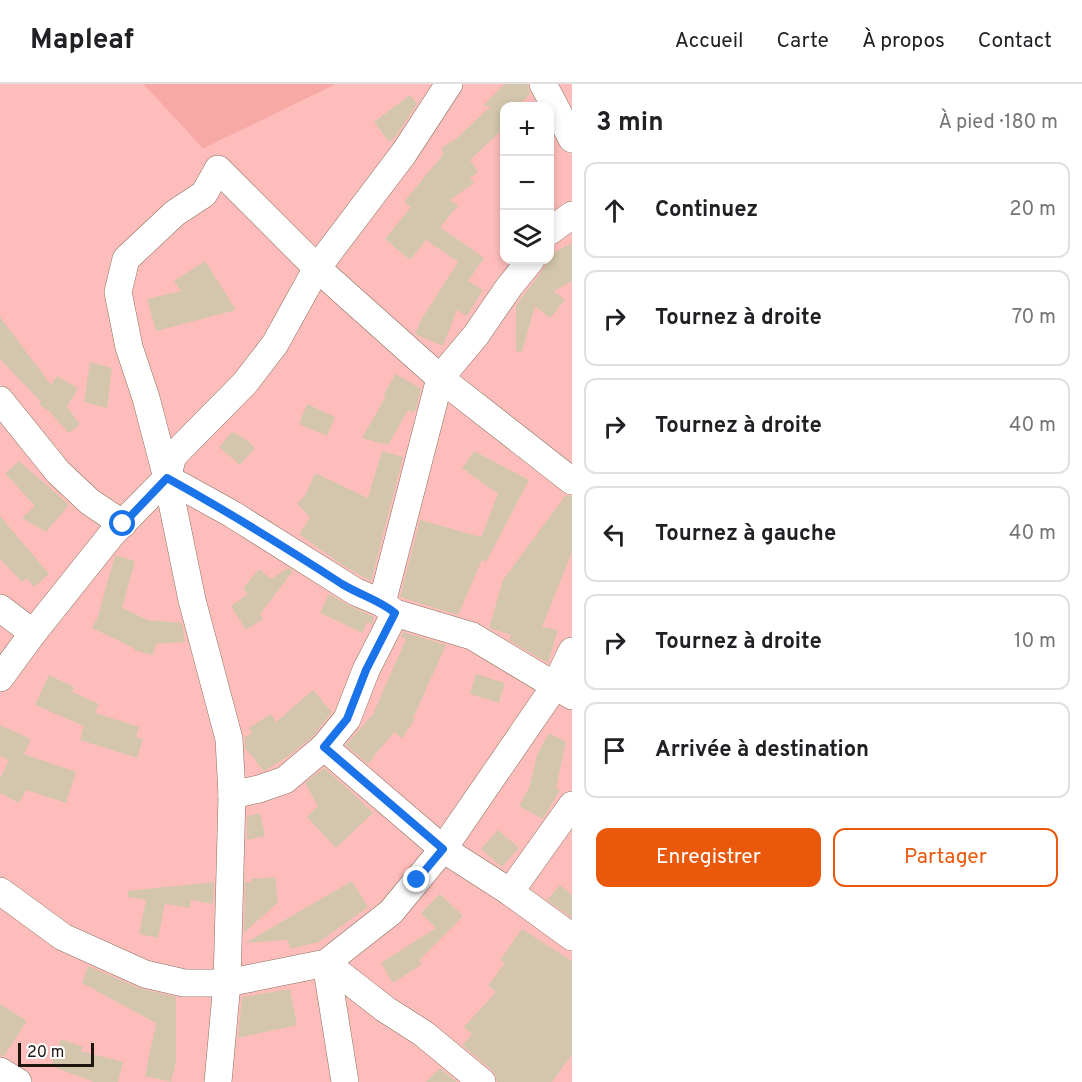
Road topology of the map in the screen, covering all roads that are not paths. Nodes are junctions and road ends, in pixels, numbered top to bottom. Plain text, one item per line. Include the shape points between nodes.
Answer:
1 (449, 84) edge
2 (543, 84) edge
3 (572, 139) edge
4 (572, 215) edge
5 (554, 228) edge
6 (528, 264) edge
7 (317, 268) junction
8 (440, 378) junction
9 (0, 400) edge
10 (167, 478) junction
11 (572, 480) edge
12 (123, 524) junction
13 (389, 608) junction
14 (0, 609) edge
15 (33, 633) junction
16 (572, 651) edge
17 (0, 678) edge
18 (563, 691) edge
19 (324, 747) junction
20 (232, 795) junction
21 (572, 805) edge
22 (443, 849) junction
23 (0, 891) edge
24 (510, 892) junction
25 (572, 937) edge
26 (326, 963) junction
27 (226, 983) junction
28 (0, 1071) edge
29 (18, 1082) edge
30 (218, 1082) edge
31 (345, 1082) edge
32 (482, 1082) edge

1 - 7 street via 404,153
2 - 3 street
4 - 5 street
6 - 8 street
7 - 8 street
7 - 10 street via 275,344 245,383 174,456
7 - 10 street via 218,169 204,194 175,213 126,259 118,292 129,346
8 - 11 street
8 - 13 street
9 - 12 street via 58,472 90,502
10 - 12 street
10 - 13 street
10 - 20 street via 192,600 229,739
12 - 15 street
13 - 18 street via 472,636
13 - 19 street via 347,719
14 - 15 street
15 - 17 street
16 - 18 street
18 - 22 street
19 - 20 street via 285,780
19 - 22 street
20 - 27 street
21 - 24 street
22 - 24 street
22 - 26 street via 391,912
23 - 27 street via 63,937 145,974 184,983
24 - 25 street
26 - 27 street
26 - 31 street
26 - 32 street
27 - 30 street
28 - 29 street

